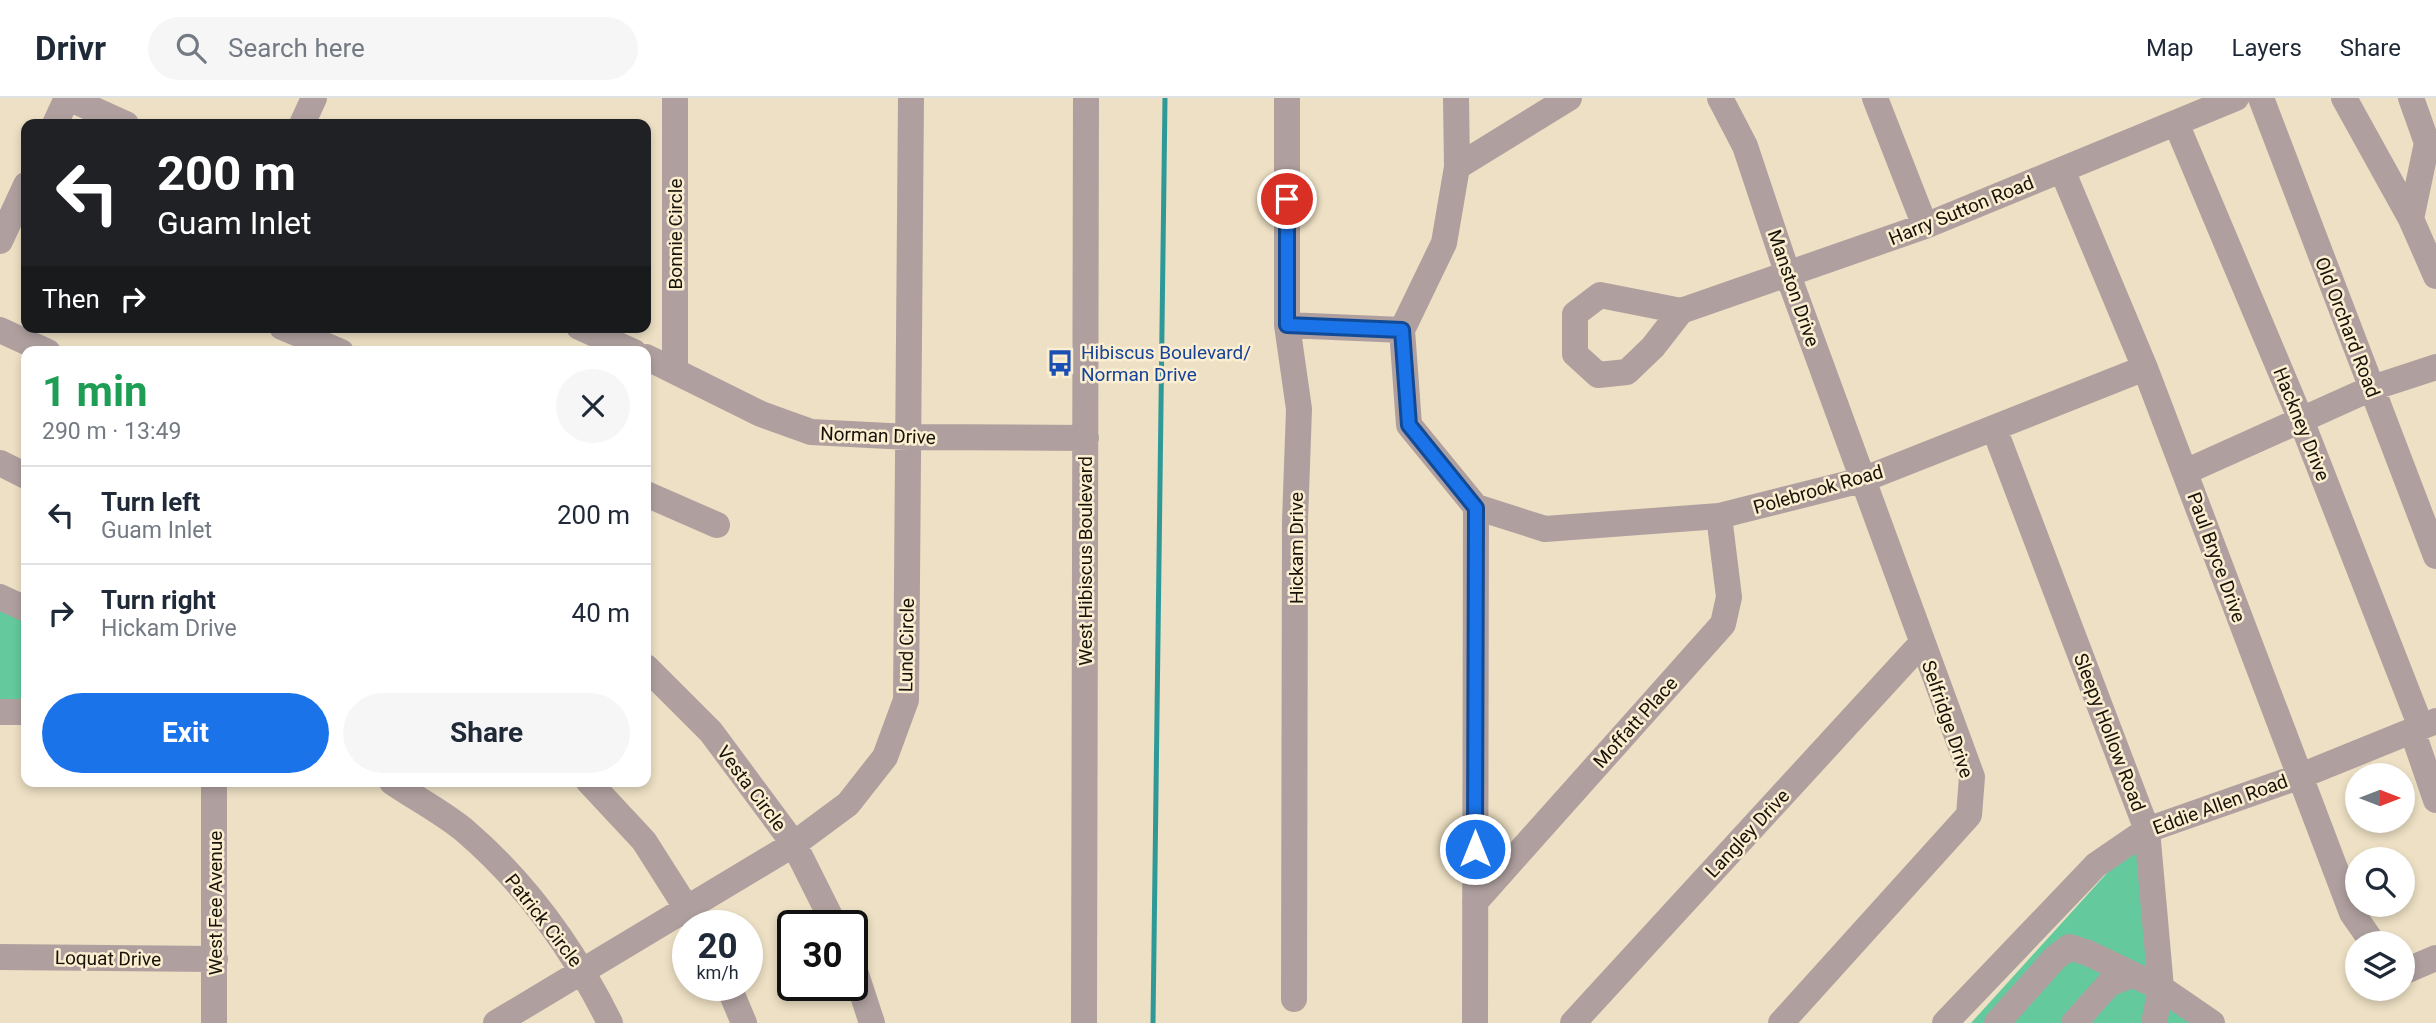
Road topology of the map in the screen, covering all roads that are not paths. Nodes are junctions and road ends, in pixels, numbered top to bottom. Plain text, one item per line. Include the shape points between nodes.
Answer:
1 (67, 98) edge
2 (314, 98) edge
3 (675, 98) edge
4 (911, 98) edge
5 (1086, 98) edge
6 (1287, 98) edge
7 (1456, 98) edge
8 (1569, 98) edge
9 (1720, 98) edge
10 (1875, 98) edge
11 (2236, 98) edge
12 (2261, 98) edge
13 (2344, 98) edge
14 (2411, 98) edge
15 (57, 119) edge
16 (115, 119) edge
17 (304, 119) edge
18 (2176, 123) junction
19 (2432, 141) edge
20 (1457, 167) junction
21 (2062, 170) junction
22 (21, 203) edge
23 (2410, 219) junction
24 (1925, 226) junction
25 (0, 241) edge
26 (1788, 275) junction
27 (2436, 276) edge
28 (1681, 311) dead end
29 (1287, 325) junction
30 (0, 330) edge
31 (1402, 330) junction
32 (296, 333) edge
33 (592, 333) edge
34 (35, 346) edge
35 (327, 346) edge
36 (621, 346) edge
37 (651, 359) edge
38 (2436, 367) edge
39 (2145, 368) junction
40 (675, 370) junction
41 (2372, 388) junction
42 (2301, 420) junction
43 (1994, 428) junction
44 (908, 437) junction
45 (1086, 438) junction
46 (0, 463) edge
47 (2185, 472) junction
48 (21, 474) edge
49 (1863, 480) junction
50 (651, 496) edge
51 (1476, 508) junction
52 (1719, 516) junction
53 (717, 525) dead end
54 (2436, 556) edge
55 (0, 597) edge
56 (21, 607) edge
57 (1921, 644) junction
58 (651, 672) edge
59 (0, 712) edge
60 (21, 712) edge
61 (2423, 726) edge
62 (2298, 777) junction
63 (214, 787) edge
64 (399, 787) edge
65 (594, 787) edge
66 (2436, 800) edge
67 (2147, 830) junction
68 (794, 844) junction
69 (1475, 902) junction
70 (688, 910) edge
71 (702, 910) edge
72 (827, 910) edge
73 (672, 927) edge
74 (2365, 931) edge
75 (0, 957) edge
76 (2436, 958) edge
77 (215, 959) junction
78 (2415, 967) edge
79 (583, 970) junction
80 (2131, 975) junction
81 (2161, 988) junction
82 (1294, 999) dead end
83 (735, 1001) edge
84 (865, 1001) edge
85 (214, 1023) edge
86 (496, 1023) edge
87 (610, 1023) edge
88 (744, 1023) edge
89 (872, 1023) edge
90 (1084, 1023) edge
91 (1475, 1023) edge
92 (1573, 1023) edge
93 (1781, 1023) edge
94 (1945, 1023) edge
95 (1997, 1023) edge
96 (2074, 1023) edge
97 (2154, 1023) edge
98 (2212, 1023) edge

1 - 15 street
1 - 16 street
2 - 17 street
3 - 40 street, Bonnie Circle
4 - 44 street, Lund Circle
5 - 45 street, West Hibiscus Boulevard
6 - 29 street, Hickam Drive
7 - 20 street
8 - 20 street
9 - 26 street, Manston Drive via 1745,146
10 - 24 street
11 - 18 street, Harry Sutton Road
12 - 41 street, Old Orchard Road
13 - 23 street
14 - 19 street
18 - 21 street, Harry Sutton Road
18 - 42 street, Hackney Drive
19 - 23 street
20 - 31 street via 1444,243
21 - 24 street, Harry Sutton Road
21 - 39 street, Paul Bryce Drive
22 - 25 street
23 - 27 street
24 - 26 street, Harry Sutton Road
26 - 28 street, Harry Sutton Road
26 - 49 street, Manston Drive
29 - 31 street
29 - 82 street, Hickam Drive via 1299,410
30 - 34 street
31 - 51 street via 1409,425
32 - 35 street
33 - 36 street
37 - 40 street, Norman Drive
38 - 41 street
39 - 43 street, Polebrook Road
39 - 47 street, Paul Bryce Drive
40 - 44 street, Norman Drive via 761,414 811,432
41 - 42 street
41 - 54 street, Old Orchard Road
42 - 47 street
42 - 61 street, Hackney Drive
43 - 49 street, Polebrook Road
43 - 67 street, Sleepy Hollow Road
44 - 45 street, Norman Drive
44 - 68 street, Lund Circle via 906,700 885,757 848,804
45 - 90 street, West Hibiscus Boulevard
46 - 48 street
47 - 62 street, Paul Bryce Drive
49 - 52 street, Polebrook Road
49 - 57 street, Selfridge Drive
50 - 53 street
51 - 52 street, Polebrook Road via 1545,529
51 - 69 street
52 - 69 street, Moffatt Place via 1729,597 1723,624
55 - 56 street
57 - 92 street, Langley Drive
57 - 93 street, Selfridge Drive via 1972,777 1969,815
58 - 68 street, Vesta Circle via 711,732
59 - 60 street
61 - 62 street, Eddie Allen Road
61 - 66 street, Hackney Drive
62 - 67 street, Eddie Allen Road
62 - 74 street, Paul Bryce Drive via 2352,913
63 - 77 street, West Fee Avenue
64 - 79 street, Patrick Circle via 463,830 498,863 524,889
65 - 70 street via 644,841
67 - 81 street, Sleepy Hollow Road
67 - 94 street, Eddie Allen Road via 2096,865
68 - 71 street, Lund Circle
68 - 72 street, Vesta Circle
69 - 91 street
73 - 79 street, Lund Circle
75 - 77 street, Loquat Drive
76 - 78 street
77 - 85 street, West Fee Avenue
79 - 86 street, Lund Circle
79 - 87 street, Patrick Circle
80 - 81 street
80 - 95 street via 2069,947
80 - 96 street via 2109,984
81 - 97 street, Sleepy Hollow Road
81 - 98 street
83 - 88 street
84 - 89 street

